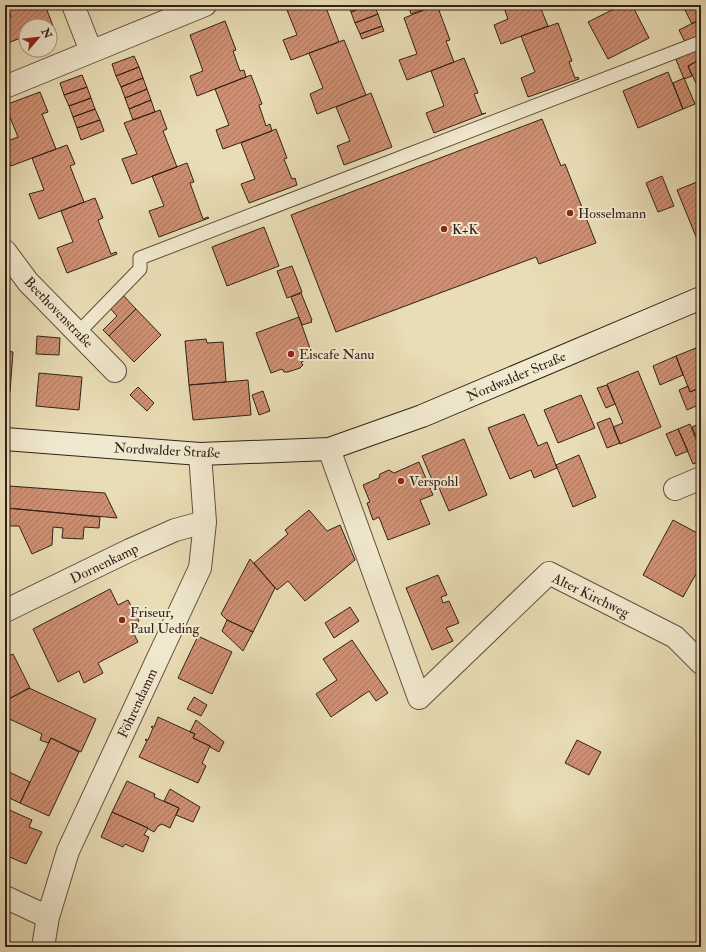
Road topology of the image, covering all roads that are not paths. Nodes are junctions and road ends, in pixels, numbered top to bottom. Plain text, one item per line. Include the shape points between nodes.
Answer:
1 (73, 5) edge
2 (205, 5) edge
3 (701, 42) edge
4 (91, 51) junction
5 (5, 87) edge
6 (5, 251) edge
7 (701, 298) edge
8 (78, 333) junction
9 (115, 371) dead end
10 (5, 439) edge
11 (330, 449) junction
12 (200, 454) junction
13 (701, 478) edge
14 (675, 489) dead end
15 (205, 522) junction
16 (5, 611) edge
17 (701, 663) edge
18 (5, 897) edge
19 (48, 917) junction
20 (43, 947) edge

1 - 4 street
2 - 4 street
3 - 8 lane via 140,258 140,269
4 - 5 street
6 - 8 street, Beethovenstraße via 28,282
7 - 11 street, Nordwalder Straße via 422,416
8 - 9 street, Beethovenstraße
10 - 12 street, Nordwalder Straße
11 - 12 street, Nordwalder Straße
11 - 17 street, Alter Kirchweg via 419,698 549,573 675,637
12 - 15 street, Föhrendamm
13 - 14 street
15 - 16 street, Dornenkamp via 175,530 130,550
15 - 19 street, Föhrendamm via 200,568 68,851
18 - 19 street
19 - 20 street, Föhrendamm

